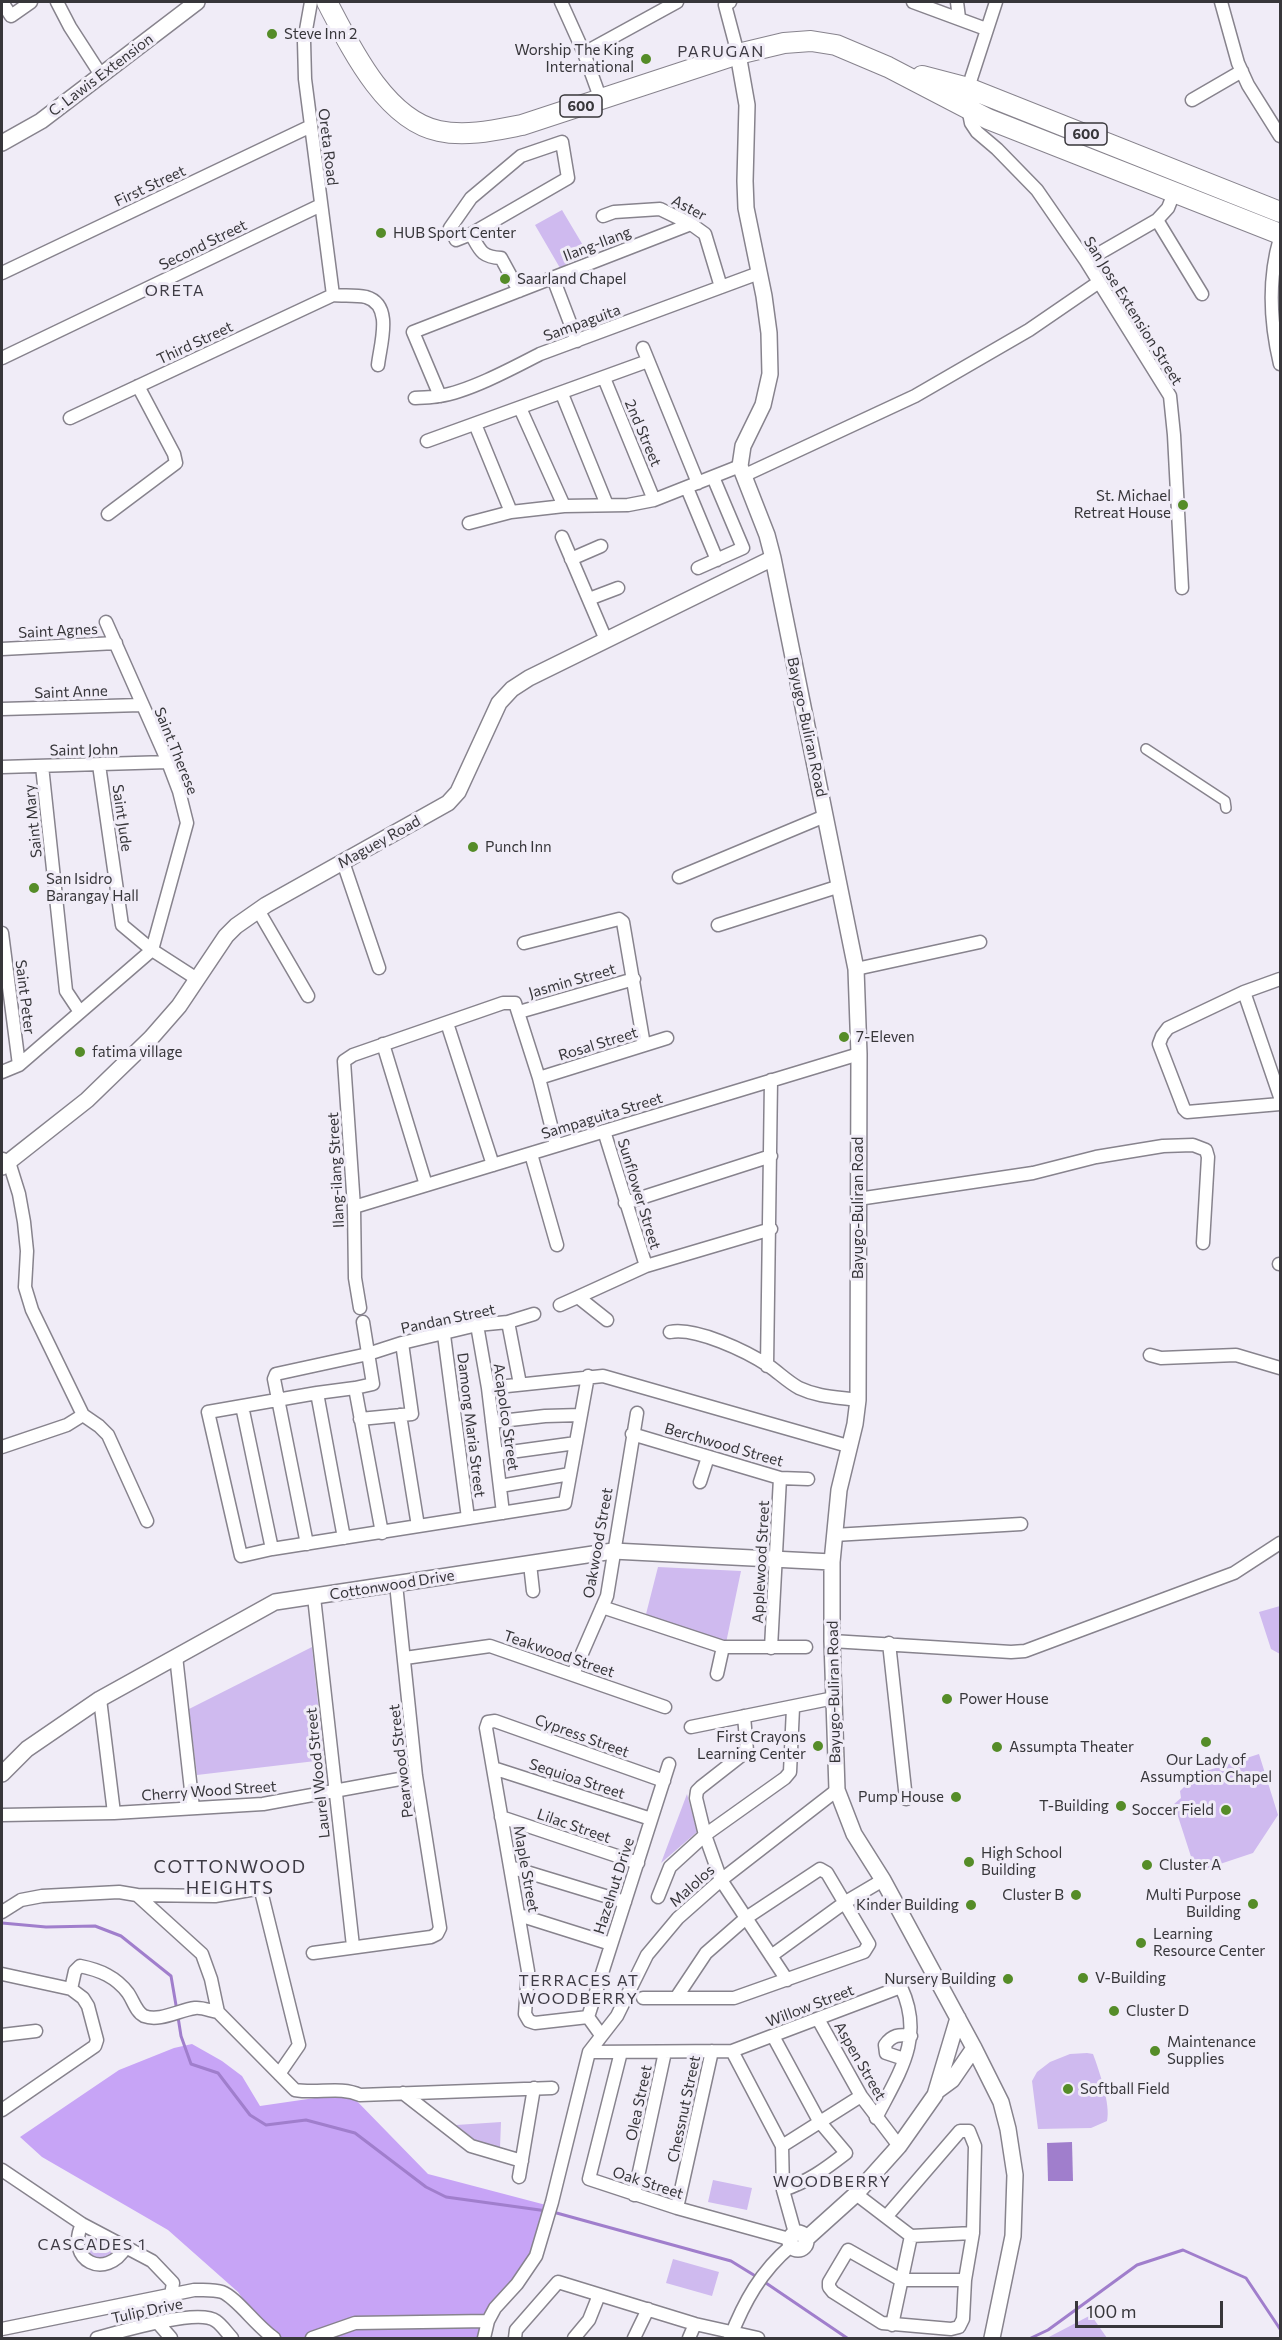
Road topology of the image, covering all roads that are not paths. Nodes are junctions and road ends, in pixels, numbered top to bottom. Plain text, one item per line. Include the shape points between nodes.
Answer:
1 (2, 2) edge
2 (31, 2) edge
3 (57, 2) edge
4 (197, 2) edge
5 (311, 2) edge
6 (327, 2) edge
7 (561, 2) edge
8 (677, 2) edge
9 (730, 2) edge
10 (913, 2) edge
11 (957, 2) edge
12 (996, 2) edge
13 (1221, 2) edge
14 (959, 18) junction
15 (986, 29) junction
16 (584, 53) junction
17 (738, 54) junction
18 (888, 67) junction
19 (1242, 71) junction
20 (101, 75) junction
21 (968, 88) junction
22 (601, 100) junction
23 (1192, 100) dead end
24 (968, 108) junction
25 (311, 126) junction
26 (1281, 136) edge
27 (2, 143) edge
28 (1174, 193) junction
29 (321, 205) junction
30 (1281, 212) edge
31 (603, 216) dead end
32 (1157, 220) junction
33 (691, 224) junction
34 (471, 234) junction
35 (1281, 236) edge
36 (1086, 261) junction
37 (2, 273) edge
38 (759, 273) junction
39 (553, 278) junction
40 (1099, 282) junction
41 (721, 287) junction
42 (519, 291) junction
43 (1202, 294) dead end
44 (333, 295) junction
45 (577, 340) junction
46 (643, 348) dead end
47 (2, 358) edge
48 (648, 361) junction
49 (1281, 364) edge
50 (378, 365) dead end
51 (604, 378) junction
52 (138, 386) junction
53 (562, 394) junction
54 (440, 396) junction
55 (415, 398) dead end
56 (520, 408) junction
57 (70, 418) dead end
58 (475, 424) junction
59 (427, 441) dead end
60 (742, 471) junction
61 (713, 477) junction
62 (692, 485) junction
63 (654, 500) junction
64 (607, 505) junction
65 (564, 506) junction
66 (511, 512) junction
67 (108, 514) dead end
68 (469, 523) dead end
69 (562, 537) dead end
70 (601, 546) dead end
71 (773, 558) junction
72 (572, 560) junction
73 (717, 560) junction
74 (698, 568) dead end
75 (618, 588) dead end
76 (1182, 588) dead end
77 (589, 599) junction
78 (106, 622) dead end
79 (606, 640) junction
80 (116, 643) junction
81 (2, 649) edge
82 (141, 705) junction
83 (2, 710) edge
84 (1146, 749) dead end
85 (168, 762) junction
86 (99, 765) junction
87 (42, 766) junction
88 (2, 767) edge
89 (1226, 808) dead end
90 (825, 816) junction
91 (343, 862) junction
92 (679, 877) dead end
93 (840, 886) junction
94 (258, 910) junction
95 (718, 925) dead end
96 (2, 933) edge
97 (980, 942) dead end
98 (524, 943) dead end
99 (152, 950) junction
100 (379, 968) dead end
101 (856, 969) junction
102 (197, 979) junction
103 (634, 979) junction
104 (1281, 979) edge
105 (1244, 992) junction
106 (308, 996) dead end
107 (80, 1012) junction
108 (519, 1012) junction
109 (447, 1023) junction
110 (667, 1038) dead end
111 (383, 1044) junction
112 (644, 1045) junction
113 (859, 1054) junction
114 (19, 1065) junction
115 (2, 1072) edge
116 (539, 1078) junction
117 (771, 1080) junction
118 (1281, 1097) edge
119 (1281, 1104) edge
120 (604, 1131) junction
121 (556, 1145) junction
122 (531, 1154) junction
123 (771, 1156) junction
124 (4, 1162) edge
125 (493, 1165) junction
126 (426, 1185) junction
127 (858, 1199) junction
128 (625, 1203) junction
129 (354, 1207) junction
130 (771, 1228) junction
131 (1203, 1243) dead end
132 (557, 1245) dead end
133 (646, 1266) junction
134 (578, 1297) junction
135 (560, 1305) dead end
136 (360, 1308) dead end
137 (534, 1314) dead end
138 (607, 1320) dead end
139 (363, 1322) dead end
140 (508, 1322) junction
141 (477, 1326) junction
142 (670, 1332) dead end
143 (444, 1335) junction
144 (402, 1343) junction
145 (368, 1354) junction
146 (1150, 1355) dead end
147 (767, 1366) junction
148 (1281, 1368) edge
149 (588, 1376) junction
150 (520, 1384) junction
151 (355, 1388) junction
152 (488, 1388) junction
153 (317, 1393) junction
154 (279, 1399) junction
155 (858, 1400) junction
156 (242, 1406) junction
157 (637, 1413) dead end
158 (83, 1415) junction
159 (400, 1415) junction
160 (581, 1415) junction
161 (360, 1419) junction
162 (492, 1422) junction
163 (632, 1434) junction
164 (576, 1443) junction
165 (848, 1446) junction
166 (2, 1447) edge
167 (496, 1454) junction
168 (708, 1457) junction
169 (570, 1474) junction
170 (780, 1478) junction
171 (808, 1479) dead end
172 (700, 1482) dead end
173 (500, 1486) junction
174 (503, 1513) junction
175 (468, 1518) junction
176 (147, 1521) dead end
177 (1021, 1524) dead end
178 (418, 1526) junction
179 (382, 1533) junction
180 (834, 1535) junction
181 (344, 1538) junction
182 (1281, 1543) edge
183 (307, 1544) junction
184 (272, 1549) junction
185 (613, 1551) junction
186 (776, 1559) junction
187 (832, 1562) junction
188 (530, 1564) junction
189 (396, 1584) junction
190 (533, 1592) dead end
191 (314, 1597) junction
192 (602, 1607) junction
193 (832, 1641) junction
194 (889, 1643) junction
195 (723, 1647) junction
196 (806, 1647) dead end
197 (771, 1648) junction
198 (176, 1656) junction
199 (405, 1658) junction
200 (573, 1674) junction
201 (717, 1674) dead end
202 (834, 1698) junction
203 (100, 1699) junction
204 (665, 1707) dead end
205 (793, 1708) junction
206 (744, 1716) junction
207 (488, 1722) joint
208 (691, 1727) dead end
209 (669, 1764) dead end
210 (493, 1768) junction
211 (2, 1774) edge
212 (416, 1776) junction
213 (664, 1781) junction
214 (837, 1790) junction
215 (335, 1791) junction
216 (906, 1799) dead end
217 (193, 1808) junction
218 (114, 1813) junction
219 (2, 1815) edge
220 (501, 1817) junction
221 (651, 1819) junction
222 (705, 1836) junction
223 (638, 1863) junction
224 (510, 1867) junction
225 (721, 1880) junction
226 (883, 1880) junction
227 (137, 1895) junction
228 (658, 1897) dead end
229 (625, 1902) junction
230 (844, 1903) junction
231 (2, 1912) edge
232 (519, 1915) junction
233 (746, 1918) junction
234 (611, 1944) junction
235 (353, 1946) junction
236 (313, 1953) dead end
237 (771, 1956) junction
238 (2, 1974) edge
239 (787, 1980) junction
240 (71, 1989) junction
241 (643, 1998) dead end
242 (676, 1998) junction
243 (218, 2012) junction
244 (588, 2017) junction
245 (958, 2018) junction
246 (818, 2019) junction
247 (36, 2031) dead end
248 (2, 2035) edge
249 (601, 2035) junction
250 (773, 2036) junction
251 (911, 2036) junction
252 (974, 2048) junction
253 (712, 2051) junction
254 (732, 2051) junction
255 (589, 2052) junction
256 (621, 2052) junction
257 (665, 2052) junction
258 (904, 2059) junction
259 (279, 2074) junction
260 (534, 2088) junction
261 (552, 2088) dead end
262 (937, 2091) junction
263 (403, 2093) junction
264 (861, 2096) junction
265 (2, 2110) edge
266 (876, 2118) junction
267 (819, 2121) junction
268 (782, 2146) junction
269 (899, 2146) junction
270 (522, 2162) junction
271 (2, 2170) edge
272 (519, 2177) dead end
273 (783, 2190) junction
274 (856, 2194) junction
275 (634, 2195) junction
276 (677, 2208) junction
277 (886, 2217) junction
278 (82, 2224) junction
279 (973, 2233) junction
280 (911, 2236) junction
281 (795, 2239) junction
282 (126, 2247) junction
283 (902, 2280) junction
284 (965, 2280) junction
285 (171, 2295) junction
286 (599, 2295) junction
287 (648, 2309) junction
288 (488, 2320) junction
289 (158, 2323) junction
290 (695, 2324) junction
291 (892, 2325) junction
292 (2, 2329) edge
293 (731, 2336) edge
294 (101, 2338) edge
295 (171, 2338) edge
296 (232, 2338) edge
297 (274, 2338) edge
298 (312, 2338) edge
299 (484, 2338) edge
300 (515, 2338) edge
301 (574, 2338) edge
302 (634, 2338) edge
303 (689, 2338) edge
304 (758, 2338) edge
305 (992, 2338) edge

1 - 2 street via 11,16
3 - 20 street
4 - 20 street, C. Lawis Extension
5 - 25 street, Oreta Road via 304,41
6 - 22 main road, 600 via 380,91 425,126 440,132 485,132 522,125
7 - 16 street
8 - 16 street
9 - 17 street via 725,5
10 - 14 street
11 - 14 street
12 - 15 street, San Jose Extension Street
13 - 19 street
14 - 15 street
15 - 21 street, San Jose Extension Street
16 - 22 street
17 - 18 main road, 600 via 811,41 836,45
17 - 22 main road, 600
17 - 38 street via 747,105 747,208
18 - 21 main road, 600
18 - 24 main road, 600
19 - 23 street
19 - 26 street
20 - 27 street, C. Lawis Extension via 40,121
21 - 24 street, San Jose Extension Street
21 - 30 main road, 600
24 - 28 main road, 600
24 - 36 street, San Jose Extension Street via 977,132 1037,190
25 - 29 street, Oreta Road
25 - 37 street, First Street
28 - 32 street
28 - 35 main road, 600
29 - 44 street, Oreta Road
29 - 47 street, Second Street
31 - 33 street, Aster via 660,209
32 - 36 street
32 - 43 street
33 - 39 street, Ilang-Ilang
33 - 41 street, Aster via 705,234
34 - 34 street via 568,178 562,142 521,156 471,198 450,228 456,240
34 - 42 street via 482,253 501,258
35 - 49 street via 1271,300
36 - 40 street, San Jose Extension Street
38 - 41 street, Sampaguita
38 - 60 street via 769,333 770,374 763,405 743,446
39 - 42 street, Ilang-Ilang
39 - 45 street
40 - 60 street via 1029,330 915,396
40 - 76 street, San Jose Extension Street via 1170,396
41 - 45 street, Sampaguita
42 - 54 street, Ilang-Ilang via 414,332
44 - 50 street via 367,297 381,309
44 - 52 street, Third Street
45 - 54 street, Sampaguita
46 - 48 street
48 - 51 street
48 - 62 street
51 - 53 street
51 - 63 street, 2nd Street
52 - 57 street, Third Street
52 - 67 street via 176,463
53 - 56 street
53 - 64 street
54 - 55 street, Sampaguita
56 - 58 street
56 - 65 street
58 - 59 street
58 - 66 street
60 - 61 street
60 - 71 street, Bayugo-Buliran Road
61 - 62 street
61 - 73 street via 743,548
62 - 63 street
62 - 73 street
63 - 64 street
64 - 65 street
65 - 66 street
66 - 68 street
69 - 72 street
70 - 72 street
71 - 79 street, Maguey Road
71 - 90 street, Bayugo-Buliran Road
72 - 77 street
73 - 74 street
75 - 77 street
77 - 79 street
78 - 80 street, Saint Therese
79 - 91 street, Maguey Road via 512,689 499,703 458,792 448,803
80 - 81 street, Saint Agnes
80 - 82 street, Saint Therese
82 - 83 street, Saint Anne
82 - 85 street, Saint Therese
84 - 89 street via 1225,801
85 - 86 street, Saint John
85 - 99 street, Saint Therese via 187,823
86 - 87 street, Saint John
86 - 99 street, Saint Jude via 122,925
87 - 88 street, Saint John
87 - 107 street, Saint Mary via 66,991
90 - 92 street
90 - 93 street, Bayugo-Buliran Road
91 - 94 street, Maguey Road
91 - 100 street
93 - 95 street
93 - 101 street, Bayugo-Buliran Road
94 - 102 street, Maguey Road via 226,936
94 - 106 street
96 - 114 street, Saint Peter
97 - 101 street
98 - 103 street via 619,919 623,922
99 - 102 street, Saint Jude
99 - 107 street
101 - 113 street, Bayugo-Buliran Road
102 - 124 street, Maguey Road via 151,1038 87,1100
103 - 108 street, Jasmin Street
103 - 112 street
104 - 105 street
105 - 118 street
105 - 119 street via 1168,1028 1159,1044 1187,1112
107 - 114 street
108 - 109 street via 515,1003 509,1002
108 - 116 street
109 - 111 street
109 - 125 street
110 - 112 street, Rosal Street
111 - 126 street
111 - 129 street, Ilang-ilang Street via 344,1061
112 - 116 street, Rosal Street
113 - 117 street, Sampaguita Street
113 - 127 street, Bayugo-Buliran Road
114 - 115 street
116 - 121 street
117 - 120 street, Sampaguita Street
117 - 123 street
120 - 121 street, Sampaguita Street
120 - 128 street, Sunflower Street
121 - 122 street, Sampaguita Street
122 - 125 street, Sampaguita Street
122 - 132 street
123 - 128 street
123 - 130 street
124 - 158 street via 19,1194 27,1251 25,1287 32,1310
125 - 126 street, Sampaguita Street
126 - 129 street, Sampaguita Street
127 - 131 street via 1034,1173 1163,1146 1194,1145 1206,1150 1208,1157
127 - 155 street, Bayugo-Buliran Road
128 - 133 street, Sunflower Street
129 - 136 street, Ilang-ilang Street via 355,1278
130 - 133 street
130 - 147 street
133 - 134 street
134 - 135 street
134 - 138 street
137 - 140 street, Pandan Street
139 - 145 street
140 - 141 street, Pandan Street
140 - 150 street
141 - 143 street, Pandan Street
141 - 152 street, Acapolco Street
142 - 147 street via 703,1334
143 - 144 street, Pandan Street
143 - 175 street, Damong Maria Street
144 - 145 street, Pandan Street
144 - 159 street via 412,1414
145 - 151 street via 373,1384
145 - 154 street, Pandan Street via 278,1372 274,1378
146 - 148 street via 1236,1355
147 - 155 street via 797,1387 817,1395
149 - 150 street
149 - 160 street
149 - 165 street
150 - 152 street
151 - 153 street
151 - 161 street
152 - 162 street, Acapolco Street
153 - 154 street
153 - 181 street
154 - 156 street
154 - 183 street
155 - 165 street, Bayugo-Buliran Road
156 - 184 street
156 - 184 street via 208,1412 241,1556
157 - 163 street, Oakwood Street
158 - 166 street via 67,1425
158 - 176 street via 108,1435
159 - 161 street
159 - 178 street
160 - 162 street
160 - 164 street
161 - 179 street
162 - 167 street, Acapolco Street
163 - 168 street, Berchwood Street
163 - 185 street, Oakwood Street
164 - 167 street
164 - 169 street
165 - 180 street, Bayugo-Buliran Road
167 - 173 street, Acapolco Street
168 - 170 street, Berchwood Street
168 - 172 street
169 - 173 street
169 - 174 street via 565,1503
170 - 171 street, Berchwood Street
170 - 186 street, Applewood Street
173 - 174 street, Acapolco Street
174 - 175 street
175 - 178 street
177 - 180 street
178 - 179 street
179 - 181 street
180 - 187 street, Bayugo-Buliran Road
181 - 183 street
182 - 194 street via 1213,1582 1025,1650
183 - 184 street
185 - 186 street, Cottonwood Drive
185 - 188 street, Cottonwood Drive
185 - 192 street, Oakwood Street
186 - 187 street, Cottonwood Drive
186 - 197 street, Applewood Street
187 - 193 street, Bayugo-Buliran Road
188 - 189 street, Cottonwood Drive
188 - 190 street
189 - 191 street, Cottonwood Drive
189 - 199 street, Pearwood Street
191 - 198 street, Cottonwood Drive via 275,1602
191 - 215 street, Laurel Wood Street
192 - 195 street
192 - 200 street, Oakwood Street
193 - 194 street
193 - 202 street, Bayugo-Buliran Road
194 - 216 street
195 - 197 street
195 - 201 street
196 - 197 street
198 - 203 street, Cottonwood Drive
198 - 217 street
199 - 200 street, Teakwood Street via 490,1646
199 - 212 street, Pearwood Street
200 - 204 street, Teakwood Street
202 - 205 street
202 - 214 street, Bayugo-Buliran Road
203 - 211 street, Cottonwood Drive via 27,1749
203 - 218 street
205 - 206 street
205 - 222 street via 790,1772
206 - 208 street
206 - 222 street via 747,1751 697,1791
207 - 210 street, Maple Street
207 - 213 street, Cypress Street via 495,1721
209 - 213 street, Hazelnut Drive
210 - 220 street, Maple Street
210 - 221 street, Sequioa Street
212 - 215 street, Cherry Wood Street
212 - 235 street, Pearwood Street via 440,1928 431,1938
213 - 221 street, Hazelnut Drive
214 - 225 street, Malolos
214 - 226 street, Bayugo-Buliran Road via 854,1834
215 - 217 street, Cherry Wood Street via 263,1804
215 - 235 street, Laurel Wood Street
217 - 218 street, Cherry Wood Street
218 - 219 street, Cherry Wood Street
220 - 223 street, Lilac Street
220 - 224 street, Maple Street
221 - 223 street, Hazelnut Drive
222 - 225 street
222 - 228 street via 670,1867
223 - 229 street, Hazelnut Drive
224 - 229 street
224 - 232 street, Maple Street
225 - 233 street
225 - 249 street, Malolos via 678,1918 647,1956 616,2016
226 - 230 street
226 - 245 street, Bayugo-Buliran Road
227 - 231 street via 119,1892 42,1896 21,1900
227 - 243 street via 202,1954
227 - 259 street via 215,1896 261,1891 299,2045
229 - 234 street, Hazelnut Drive
230 - 233 street via 827,1873 820,1869
230 - 237 street
230 - 239 street via 868,1941 867,1950
232 - 234 street
232 - 244 street, Maple Street via 528,1971 525,2014 529,2021
233 - 237 street
233 - 242 street via 706,1953
234 - 244 street, Hazelnut Drive
235 - 236 street
237 - 239 street
238 - 240 street
239 - 242 street via 734,1998
240 - 243 street via 75,1971 81,1966 111,1977 146,2017 197,2008
240 - 265 street via 88,2006 97,2040 95,2046
241 - 242 street
243 - 259 street
244 - 249 street
245 - 252 street, Bayugo-Buliran Road
245 - 262 street
246 - 250 street, Willow Street
246 - 251 street, Willow Street via 901,1987 910,2012
246 - 264 street, Aspen Street
247 - 248 street
249 - 255 street, Malolos
250 - 254 street, Willow Street
250 - 267 street
251 - 258 street, Willow Street
251 - 258 street via 900,2034 885,2045 886,2053
252 - 262 street via 952,2080
252 - 305 street, Bayugo-Buliran Road via 1001,2102 1015,2175 1012,2236
253 - 254 street, Willow Street
253 - 257 street, Willow Street
253 - 276 street, Chessnut Street
254 - 268 street
255 - 256 street, Willow Street
255 - 288 street via 536,2256
256 - 257 street, Willow Street
256 - 275 street, Oak Street via 589,2179
257 - 275 street, Olea Street
258 - 266 street, Willow Street
259 - 263 street via 296,2090 309,2093 348,2089 360,2095
260 - 261 street
260 - 263 street
260 - 270 street
262 - 269 street
263 - 270 street via 471,2146
264 - 266 street, Aspen Street
264 - 267 street
266 - 269 street, Aspen Street
267 - 268 street
267 - 273 street via 846,2153 807,2181
268 - 273 street
269 - 274 street
270 - 272 street
271 - 278 street
273 - 281 street
274 - 277 street
274 - 281 street
275 - 276 street, Oak Street
276 - 281 street, Oak Street
277 - 279 street via 960,2131 966,2130 975,2146
277 - 280 street
278 - 282 street
278 - 282 street via 78,2248 85,2259 96,2265 120,2258
279 - 280 street
279 - 284 street
280 - 283 street
281 - 293 street via 765,2271 747,2298
282 - 285 street via 152,2261 173,2283
283 - 284 street
283 - 291 street
283 - 291 street via 848,2250 829,2282 833,2292 882,2323
284 - 291 street via 959,2327
285 - 292 street
285 - 297 street via 194,2290 222,2291
286 - 287 street
286 - 300 street via 558,2282 516,2330
286 - 301 street via 589,2320
287 - 290 street
287 - 302 street
288 - 298 street via 355,2323
288 - 299 street
289 - 294 street, Tulip Drive
289 - 295 street
289 - 296 street, Tulip Drive via 200,2316 215,2320
290 - 293 street
290 - 303 street
293 - 304 street

